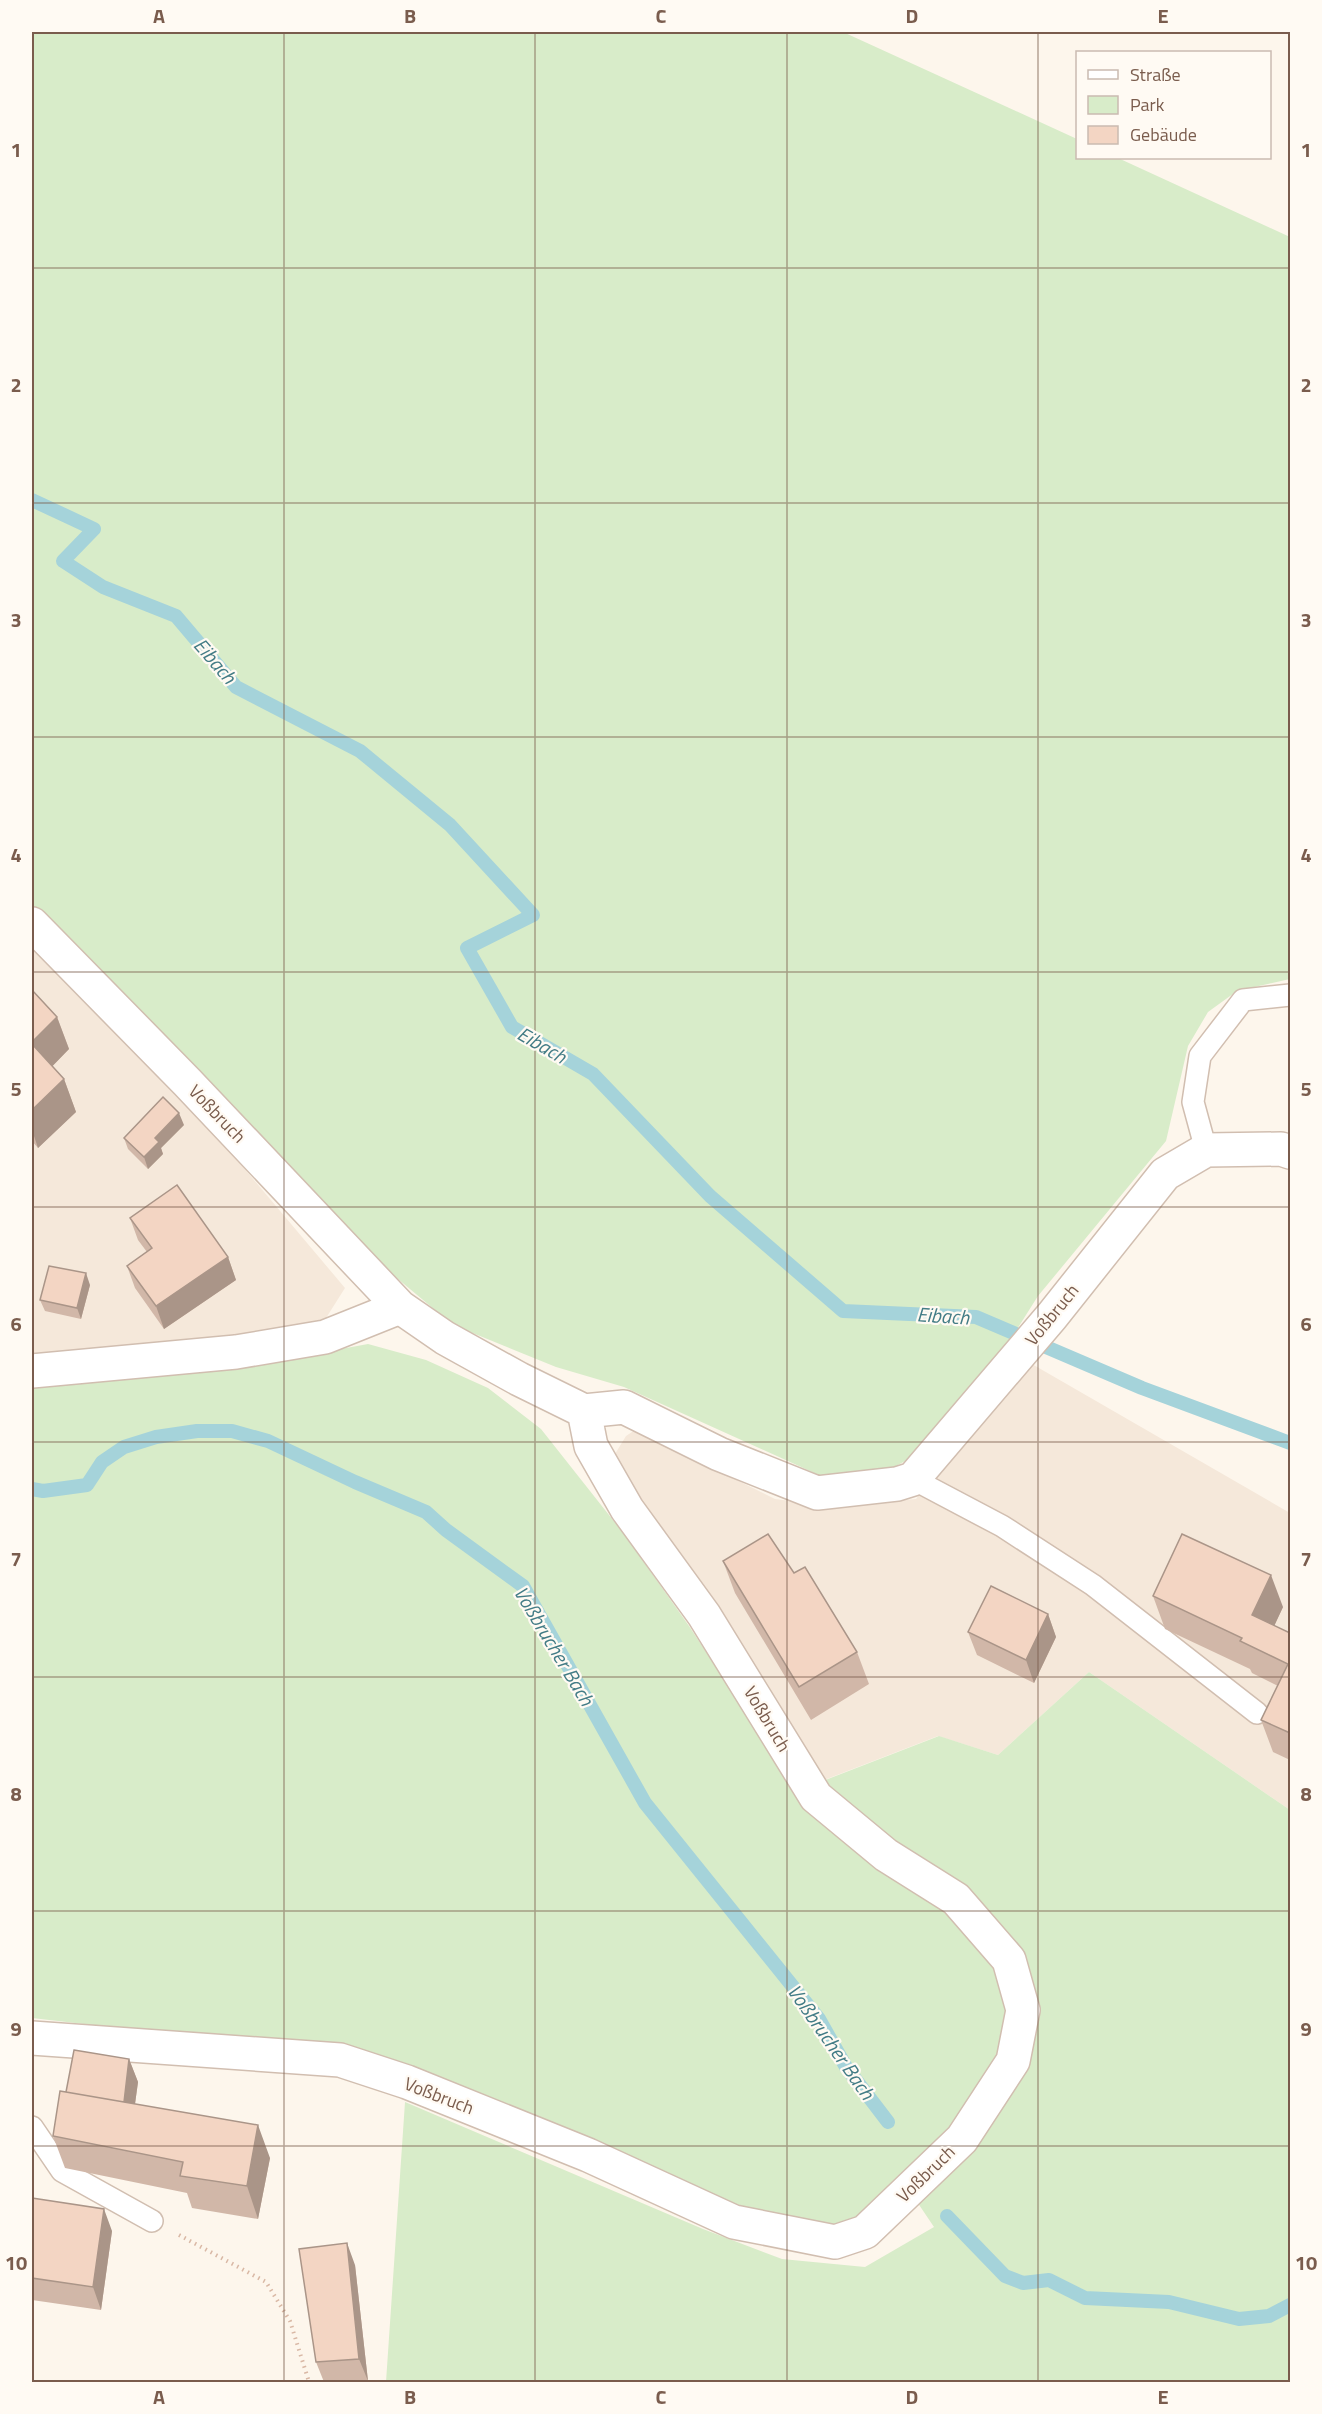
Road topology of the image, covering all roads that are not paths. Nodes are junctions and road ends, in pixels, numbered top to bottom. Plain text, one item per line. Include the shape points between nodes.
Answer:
1 (32, 924) edge
2 (1290, 994) edge
3 (1206, 1150) junction
4 (1290, 1152) edge
5 (400, 1307) junction
6 (32, 1371) edge
7 (584, 1411) junction
8 (913, 1479) junction
9 (1257, 1713) dead end
10 (32, 2038) edge
11 (32, 2127) edge
12 (152, 2221) road end

1 - 5 street, Voßbruch
2 - 3 lane via 1243,1000 1200,1056 1193,1102
3 - 4 street, Voßbruch
3 - 8 street, Voßbruch via 1165,1174 1052,1316
5 - 6 street via 326,1337 236,1352
5 - 7 street, Voßbruch via 445,1338
7 - 8 street via 624,1407 719,1454 817,1493
7 - 10 street, Voßbruch via 591,1446 627,1509 704,1615 816,1797 886,1855 956,1899 1009,1960 1023,2010 1013,2061 962,2139 865,2232 836,2242 734,2222 588,2155 407,2082 340,2060
8 - 9 lane via 1002,1526 1093,1585
11 - 12 lane via 62,2171

